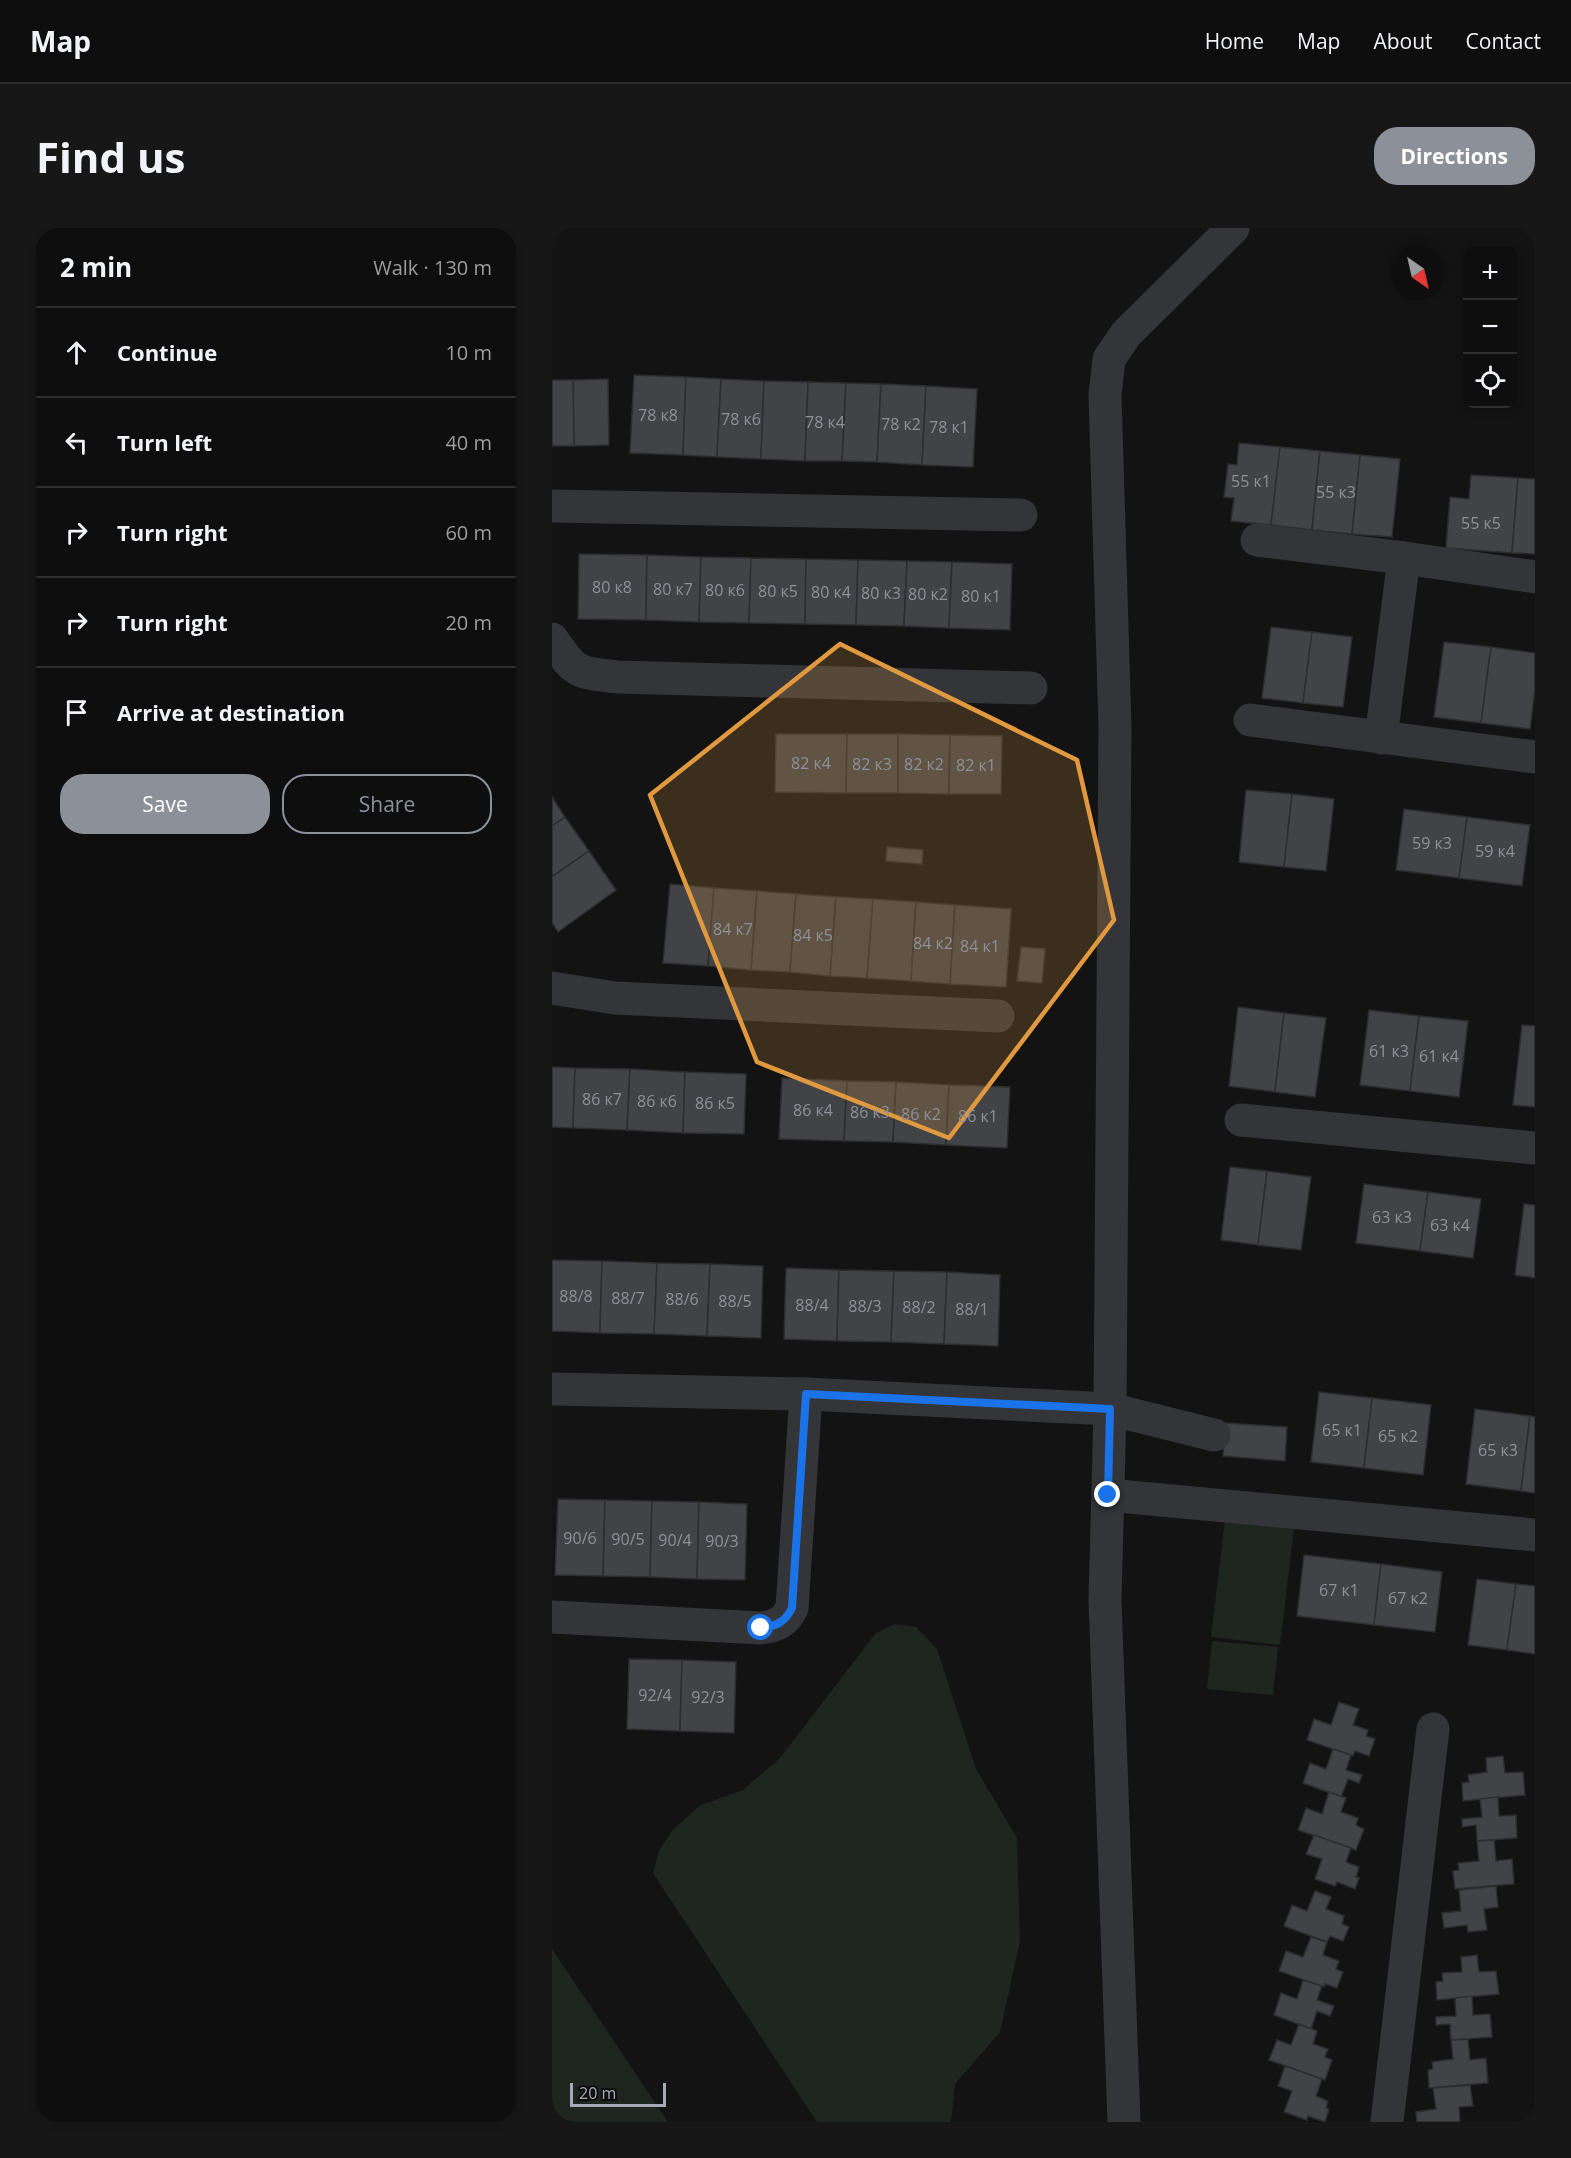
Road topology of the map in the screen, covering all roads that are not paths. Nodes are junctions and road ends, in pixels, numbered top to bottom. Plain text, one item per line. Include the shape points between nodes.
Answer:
1 (1233, 228) edge
2 (552, 506) edge
3 (1021, 515) dead end
4 (1257, 540) dead end
5 (1404, 558) junction
6 (1535, 578) edge
7 (552, 639) edge
8 (1031, 688) dead end
9 (1250, 720) dead end
10 (1381, 738) junction
11 (1535, 757) edge
12 (552, 988) edge
13 (998, 1016) dead end
14 (1241, 1120) dead end
15 (1535, 1148) edge
16 (552, 1389) edge
17 (806, 1394) junction
18 (1110, 1409) junction
19 (1214, 1435) dead end
20 (1108, 1495) junction
21 (1535, 1535) edge
22 (553, 1617) edge
23 (1433, 1729) dead end
24 (1124, 2122) edge
25 (1387, 2122) edge

1 - 18 lane via 1126,334 1109,359 1105,395 1115,727
2 - 3 lane
4 - 5 lane
5 - 6 lane
5 - 10 lane
7 - 8 lane via 569,663 584,673 618,677
9 - 10 lane
10 - 11 lane
12 - 13 lane via 615,998
14 - 15 lane
16 - 17 lane
17 - 18 lane
17 - 22 lane via 792,1608 787,1618 776,1626 761,1628
18 - 19 lane
18 - 20 lane
20 - 21 lane
20 - 24 lane via 1106,1600
23 - 25 lane

